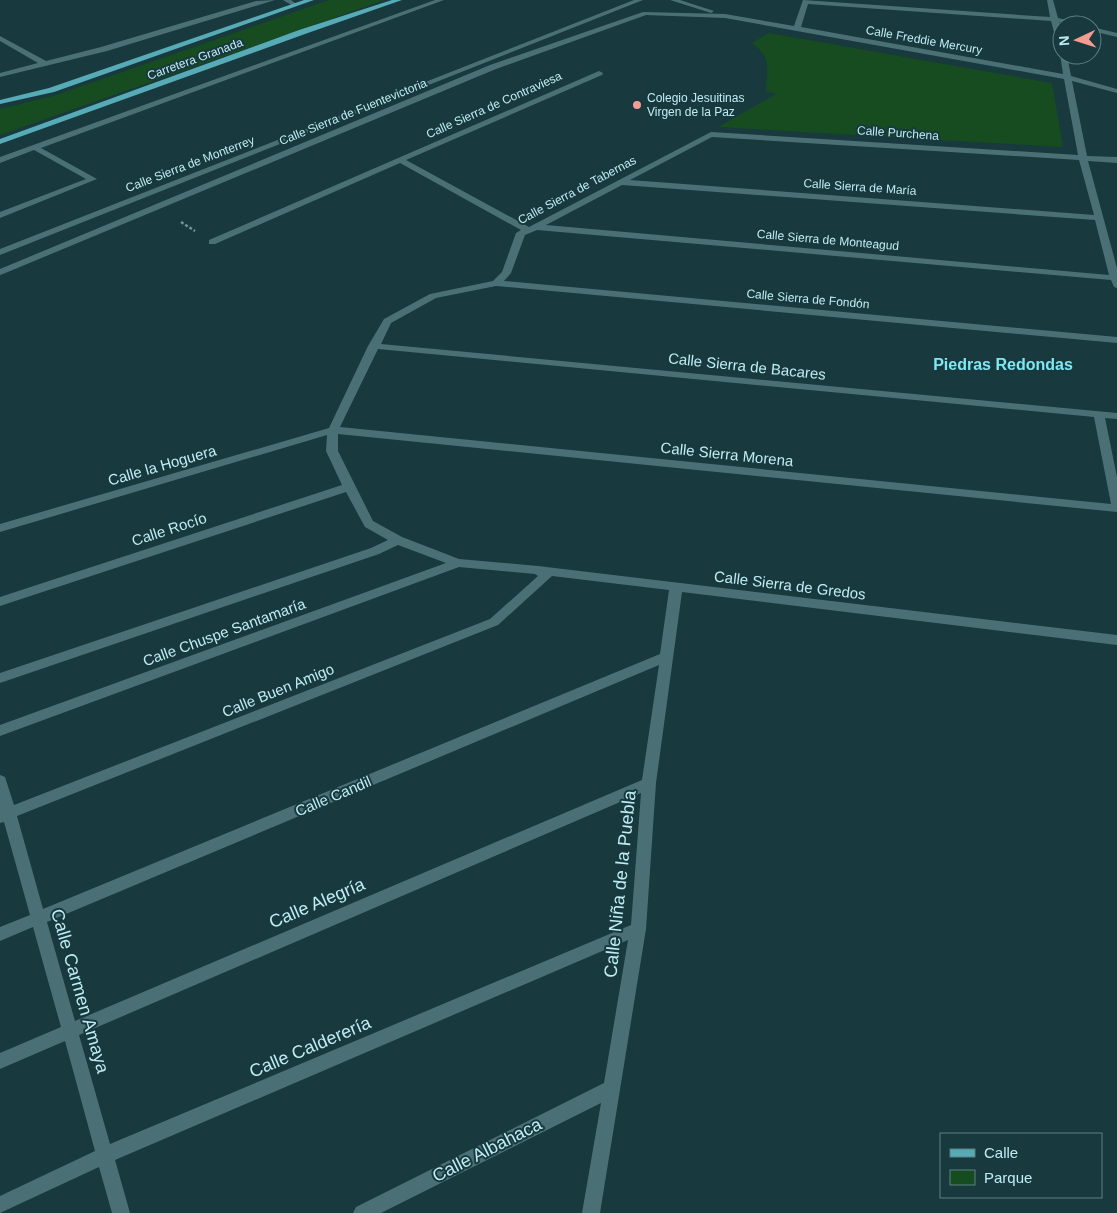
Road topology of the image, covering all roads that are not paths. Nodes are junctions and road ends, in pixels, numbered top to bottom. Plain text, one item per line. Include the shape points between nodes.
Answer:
1 (272, 0) edge
2 (286, 0) edge
3 (311, 0) edge
4 (399, 0) edge
5 (441, 0) edge
6 (640, 0) edge
7 (673, 0) edge
8 (1050, 0) edge
9 (806, 1) edge
10 (296, 6) junction
11 (1054, 15) edge
12 (725, 16) junction
13 (1052, 19) edge
14 (797, 29) junction
15 (1102, 31) edge
16 (1117, 35) edge
17 (0, 38) edge
18 (44, 64) junction
19 (1064, 65) edge
20 (599, 73) dead end
21 (0, 75) edge
22 (1067, 77) junction
23 (1117, 91) edge
24 (0, 102) edge
25 (711, 134) joint
26 (0, 142) edge
27 (34, 147) junction
28 (1083, 158) junction
29 (0, 160) edge
30 (400, 160) junction
31 (1117, 160) edge
32 (620, 182) junction
33 (0, 215) edge
34 (1098, 218) junction
35 (532, 229) junction
36 (212, 242) road end
37 (0, 252) edge
38 (0, 272) edge
39 (1116, 281) edge
40 (496, 283) junction
41 (1117, 340) edge
42 (374, 346) junction
43 (1099, 415) junction
44 (1117, 416) edge
45 (333, 430) junction
46 (349, 487) junction
47 (1117, 507) edge
48 (0, 528) edge
49 (398, 540) junction
50 (458, 563) junction
51 (538, 570) junction
52 (676, 588) junction
53 (0, 602) edge
54 (1117, 640) edge
55 (666, 657) junction
56 (0, 678) edge
57 (0, 731) edge
58 (0, 781) edge
59 (649, 783) junction
60 (5, 815) edge
61 (39, 918) junction
62 (638, 929) junction
63 (0, 934) edge
64 (70, 1030) junction
65 (0, 1061) edge
66 (612, 1088) junction
67 (105, 1155) junction
68 (0, 1205) edge
69 (121, 1213) edge
70 (362, 1213) edge
71 (591, 1213) edge

1 - 18 street
2 - 10 street
3 - 10 main road, Carretera Granada
4 - 26 main road, Carretera Granada
5 - 27 street
6 - 37 street, Calle Sierra de Monterrey
7 - 12 street
8 - 11 street
9 - 13 street
9 - 14 street
10 - 24 main road, Carretera Granada via 51,90
12 - 14 street, Calle Freddie Mercury
12 - 38 street, Calle Sierra de Fuentevictoria via 663,12 628,18 493,67
14 - 22 street, Calle Freddie Mercury
15 - 16 street
17 - 18 street
18 - 21 street
19 - 22 street
20 - 30 street, Calle Sierra de Contraviesa
22 - 23 street, Calle Freddie Mercury
22 - 28 street
25 - 28 street, Calle Purchena
25 - 32 street, Calle Sierra de Tabernas
27 - 29 street
27 - 33 street via 93,178
28 - 31 street, Calle Purchena
28 - 34 street
30 - 35 street
30 - 36 street, Calle Sierra de Contraviesa
32 - 34 street, Calle Sierra de María
32 - 35 street, Calle Sierra de Tabernas
34 - 39 street
35 - 39 street, Calle Sierra de Monteagud
35 - 40 street, Calle Sierra de Tabernas via 521,233 506,273
40 - 41 street, Calle Sierra de Fondón
40 - 42 street via 433,296 387,320
42 - 43 street, Calle Sierra de Bacares
42 - 45 street
43 - 44 street, Calle Sierra de Bacares
43 - 47 street
45 - 46 street via 332,451
45 - 47 street, Calle Sierra Morena
45 - 48 street, Calle la Hoguera
46 - 49 street via 369,524
46 - 53 street, Calle Rocío
49 - 50 street
49 - 56 street, Calle Chuspe Santamaría via 375,551
50 - 51 street, Calle Sierra de Gredos
50 - 57 street, Calle Chuspe Santamaría
51 - 52 street, Calle Sierra de Gredos
51 - 60 street, Calle Buen Amigo via 546,576 494,622
52 - 54 street, Calle Sierra de Gredos
52 - 55 street, Calle Niña de la Puebla
55 - 59 street, Calle Niña de la Puebla
55 - 61 street, Calle Candil
58 - 60 street, Calle Carmen Amaya
59 - 62 street, Calle Niña de la Puebla
59 - 64 street, Calle Alegría
60 - 61 street, Calle Carmen Amaya
61 - 63 street, Calle Candil
61 - 64 street, Calle Carmen Amaya
62 - 66 street, Calle Niña de la Puebla
62 - 67 street, Calle Calderería
64 - 65 street, Calle Alegría
64 - 67 street, Calle Carmen Amaya
66 - 70 street, Calle Albahaca
66 - 71 street, Calle Niña de la Puebla
67 - 68 street, Calle Calderería
67 - 69 street, Calle Carmen Amaya

